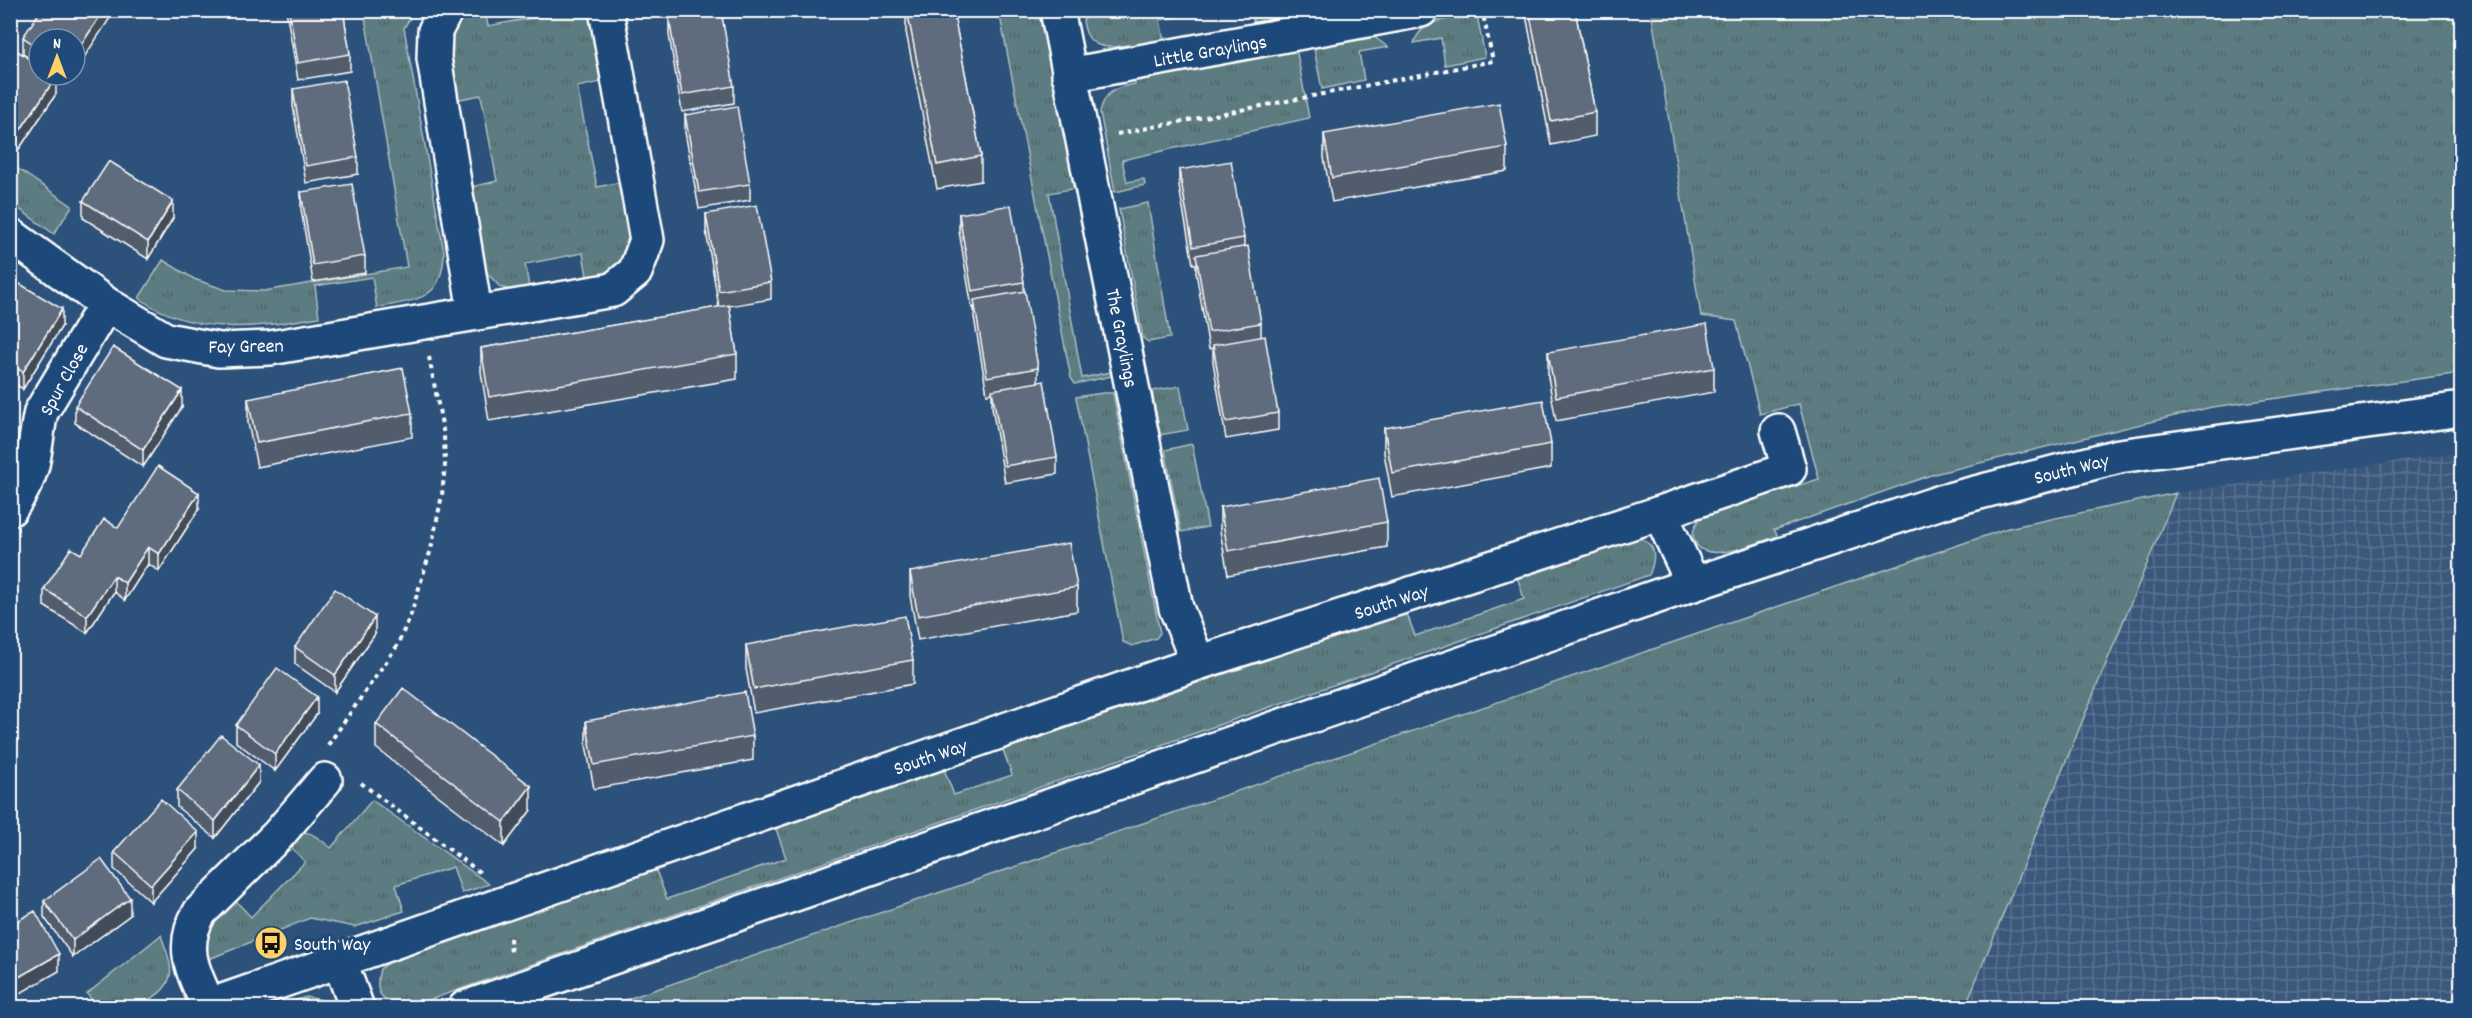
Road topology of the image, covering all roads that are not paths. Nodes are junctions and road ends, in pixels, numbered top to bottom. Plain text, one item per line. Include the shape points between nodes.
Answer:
1 (446, 10) edge
2 (606, 10) edge
3 (1057, 10) edge
4 (1421, 10) edge
5 (1069, 75) junction
6 (10, 235) edge
7 (106, 304) junction
8 (475, 312) junction
9 (2462, 409) edge
10 (1778, 431) dead end
11 (14, 495) edge
12 (1660, 513) junction
13 (1693, 584) junction
14 (1198, 663) junction
15 (334, 771) road end
16 (339, 960) junction
17 (206, 1007) edge
18 (357, 1008) edge
19 (465, 1008) edge

1 - 8 street via 435,31 435,58
2 - 8 street, Fay Green via 646,222 643,257 635,272 614,291
3 - 5 street, The Graylings
4 - 5 street, Little Graylings
5 - 14 street, The Graylings via 1176,608
6 - 7 street, Fay Green
7 - 8 street, Fay Green via 166,340 219,350 270,348
7 - 11 street, Spur Close via 41,412 32,465
9 - 13 street, South Way via 2119,456 1941,502
10 - 12 street, South Way via 1790,469
12 - 13 street
12 - 14 street, South Way
13 - 19 street, South Way
14 - 16 street, South Way
15 - 17 street via 191,926 190,960
16 - 17 street, South Way
16 - 18 street

